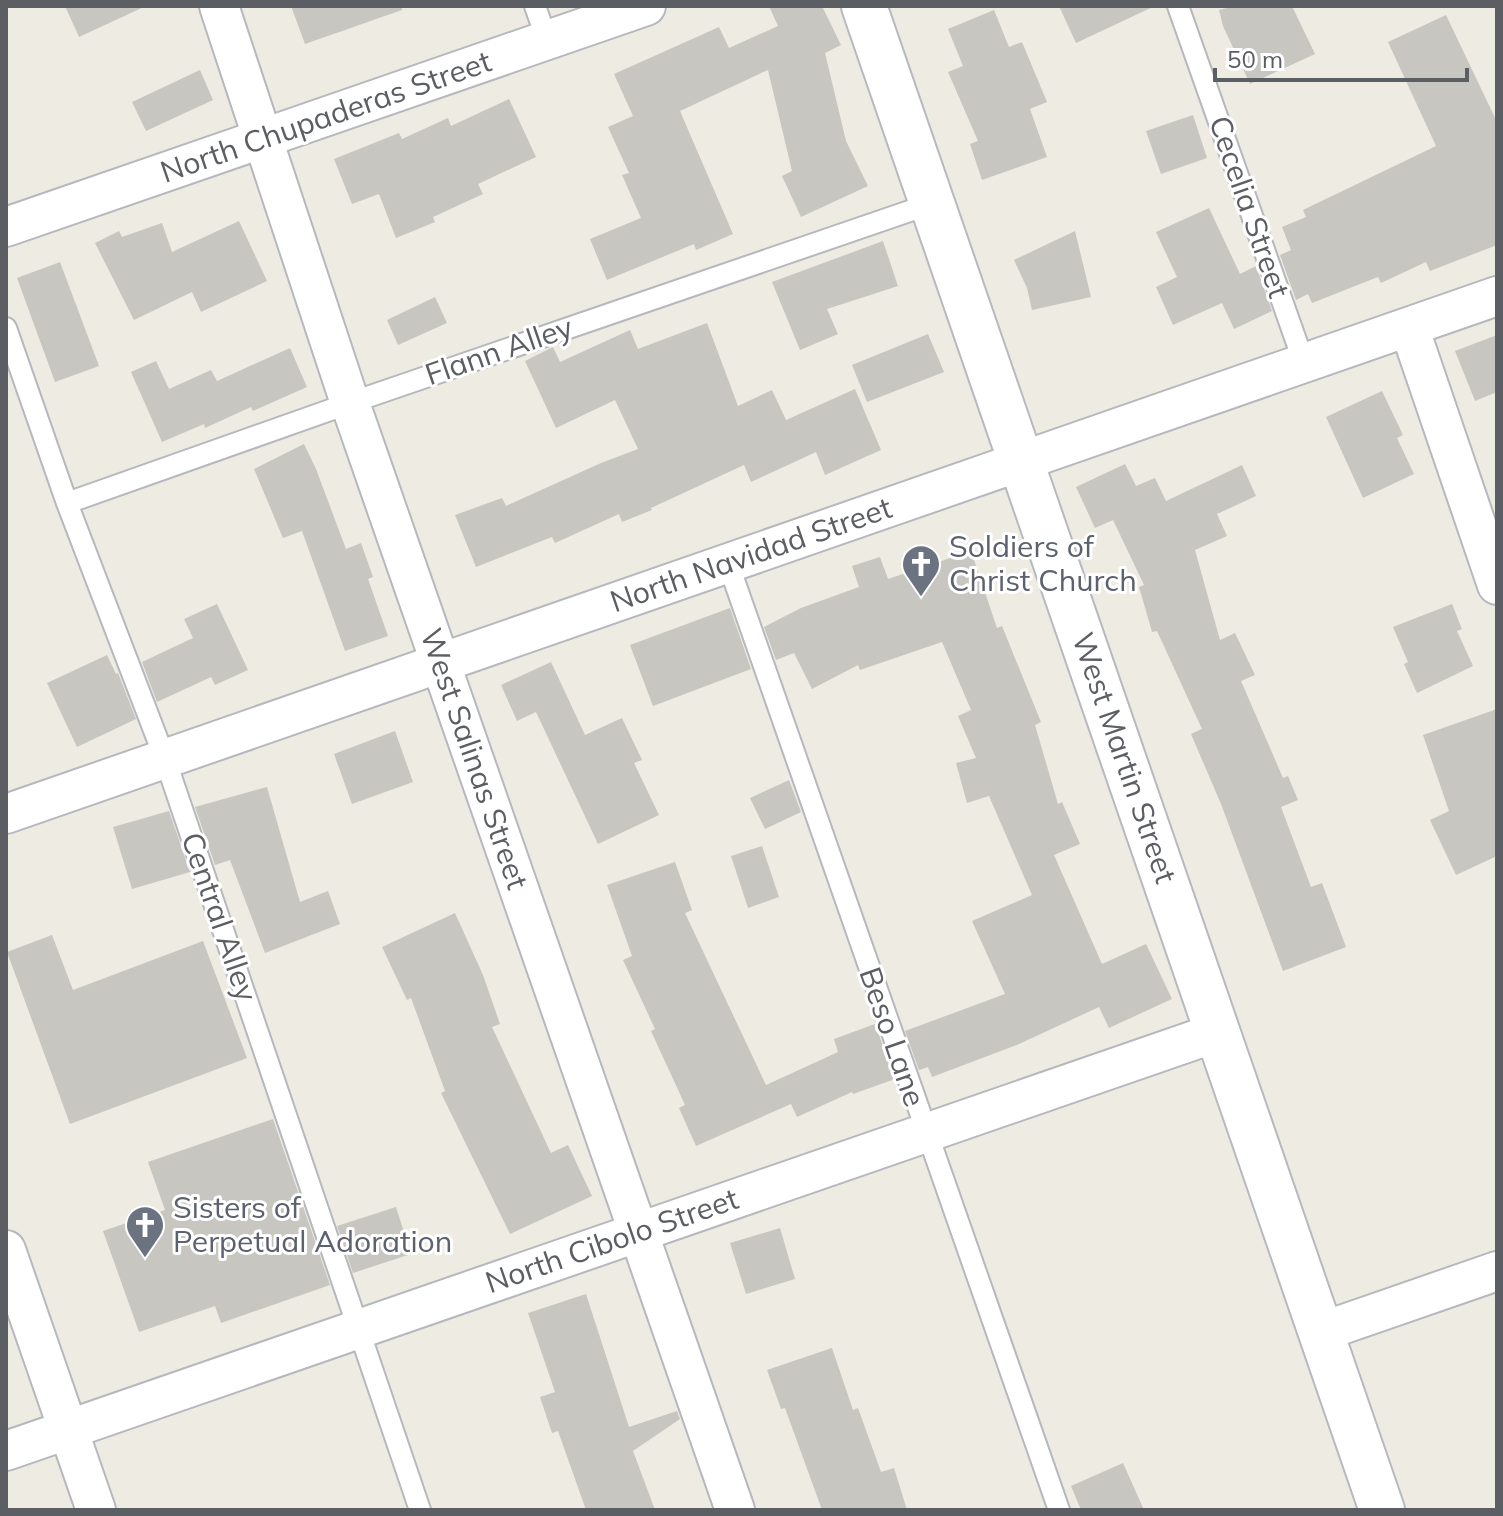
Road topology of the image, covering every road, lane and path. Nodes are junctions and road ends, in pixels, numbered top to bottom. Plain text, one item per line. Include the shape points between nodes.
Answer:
1 (219, 6) edge
2 (646, 6) edge
3 (864, 6) edge
4 (1178, 6) edge
5 (541, 23) edge
6 (264, 138) junction
7 (933, 203) junction
8 (6, 227) edge
9 (1497, 296) edge
10 (1409, 327) junction
11 (6, 328) edge
12 (1304, 363) junction
13 (350, 403) junction
14 (1022, 461) junction
15 (67, 503) junction
16 (728, 563) junction
17 (1497, 585) edge
18 (441, 663) junction
19 (165, 759) junction
20 (6, 814) edge
21 (1218, 1032) junction
22 (926, 1133) junction
23 (639, 1232) junction
24 (6, 1250) edge
25 (1497, 1271) edge
26 (358, 1329) junction
27 (1321, 1332) junction
28 (68, 1429) junction
29 (6, 1451) edge
30 (96, 1510) edge
31 (420, 1510) edge
32 (735, 1510) edge
33 (1059, 1510) edge
34 (1382, 1510) edge

1 - 6 street, West Salinas Street
2 - 5 street, North Chupaderas Street
3 - 7 main road, West Martin Street
4 - 12 lane, Cecelia Street
5 - 6 street, North Chupaderas Street
6 - 8 street, North Chupaderas Street
6 - 13 street, West Salinas Street
7 - 13 lane, Flann Alley
7 - 14 main road, West Martin Street
9 - 10 street, North Navidad Street
10 - 12 street, North Navidad Street
10 - 17 street
11 - 15 lane, Central Alley
12 - 14 street, North Navidad Street
13 - 15 lane, Flann Alley
13 - 18 street, West Salinas Street
14 - 16 street, North Navidad Street
14 - 21 main road, West Martin Street
15 - 19 lane, Central Alley
16 - 18 street, North Navidad Street
16 - 22 lane, Beso Lane
18 - 19 street, North Navidad Street
18 - 23 street, West Salinas Street
19 - 20 street, North Navidad Street
19 - 26 lane, Central Alley
21 - 22 street, North Cibolo Street
21 - 27 main road, West Martin Street
22 - 23 street, North Cibolo Street
22 - 33 lane, Beso Lane
23 - 26 street, North Cibolo Street
23 - 32 street, West Salinas Street
24 - 28 street
25 - 27 street
26 - 28 street, North Cibolo Street
26 - 31 lane, Central Alley
27 - 34 main road, West Martin Street
28 - 29 street, North Cibolo Street
28 - 30 street

